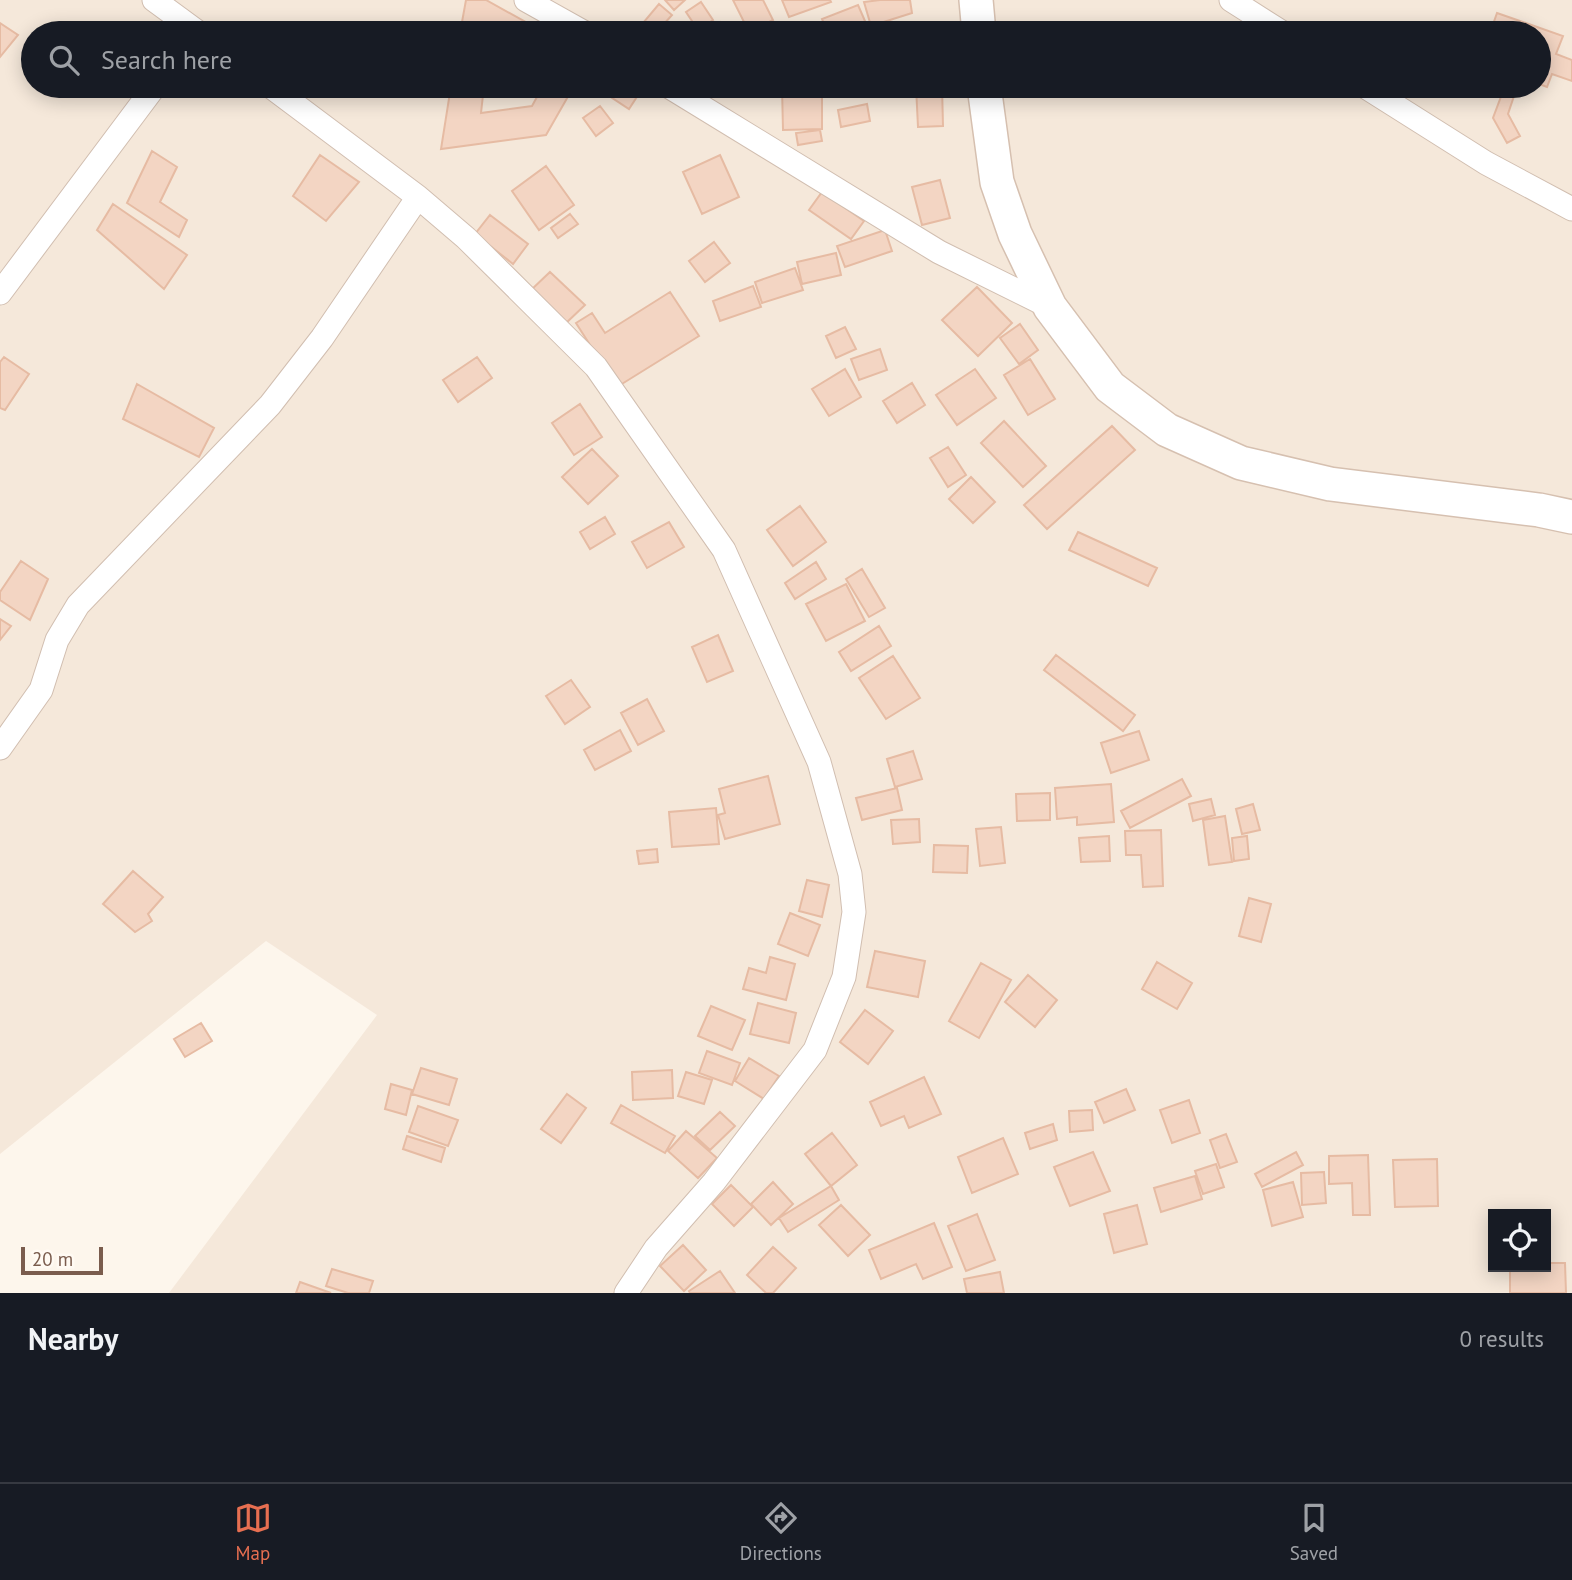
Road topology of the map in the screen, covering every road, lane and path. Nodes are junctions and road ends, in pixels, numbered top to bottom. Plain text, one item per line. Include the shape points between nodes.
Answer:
1 (154, 0) edge
2 (526, 0) edge
3 (976, 0) edge
4 (1231, 0) edge
5 (182, 21) edge
6 (564, 21) edge
7 (978, 21) edge
8 (1264, 21) edge
9 (146, 98) edge
10 (286, 98) edge
11 (688, 98) edge
12 (986, 98) edge
13 (1383, 98) edge
14 (418, 197) junction
15 (1572, 209) edge
16 (0, 293) edge
17 (1050, 307) junction
18 (1572, 517) edge
19 (0, 748) edge
20 (626, 1293) edge

1 - 5 street
2 - 6 street
3 - 7 main road
4 - 8 street
9 - 16 street
10 - 14 street
11 - 17 street via 939,252
12 - 17 main road via 997,182 1015,234
13 - 15 street via 1486,163
14 - 19 street via 322,338 270,405 78,605 57,640 41,690
14 - 20 street via 466,238 596,367 724,550 819,762 850,874 854,912 844,977 815,1050 714,1182 656,1248
17 - 18 main road via 1110,387 1167,430 1241,463 1330,484

